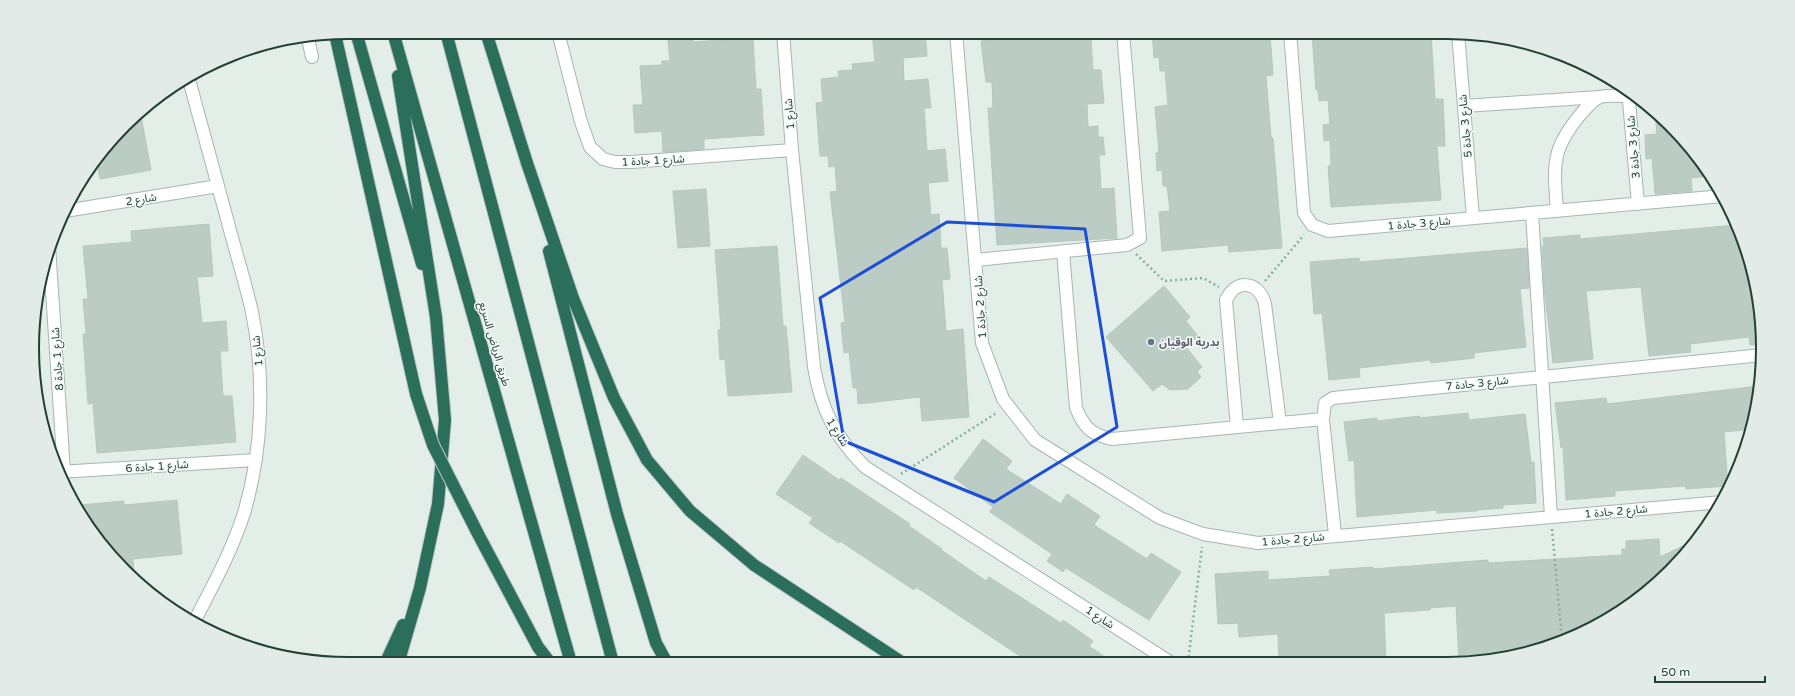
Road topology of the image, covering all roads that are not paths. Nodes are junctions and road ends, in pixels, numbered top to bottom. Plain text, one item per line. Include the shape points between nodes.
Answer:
1 (358, 39) edge
2 (390, 39) edge
3 (395, 39) edge
4 (448, 39) edge
5 (488, 39) edge
6 (560, 39) edge
7 (784, 39) edge
8 (957, 39) edge
9 (1124, 39) edge
10 (1291, 39) edge
11 (336, 40) edge
12 (1459, 40) edge
13 (309, 42) edge
14 (312, 57) dead end
15 (190, 82) edge
16 (1623, 94) edge
17 (1599, 97) junction
18 (1628, 98) edge
19 (1464, 106) junction
20 (792, 150) junction
21 (527, 163) junction
22 (218, 186) junction
23 (1716, 197) edge
24 (1638, 204) junction
25 (72, 210) edge
26 (1557, 211) junction
27 (1532, 213) junction
28 (1473, 218) junction
29 (1063, 252) junction
30 (976, 260) junction
31 (50, 267) edge
32 (436, 317) junction
33 (1756, 356) edge
34 (1542, 377) junction
35 (1323, 419) junction
36 (1280, 424) junction
37 (1237, 427) junction
38 (60, 460) edge
39 (256, 460) junction
40 (65, 472) edge
41 (1715, 503) edge
42 (1551, 517) junction
43 (1335, 535) junction
44 (420, 588) junction
45 (196, 618) edge
46 (388, 657) edge
47 (400, 657) edge
48 (545, 657) edge
49 (569, 657) edge
50 (611, 657) edge
51 (664, 657) edge
52 (894, 657) edge
53 (1162, 657) edge

1 - 32 highway
2 - 32 highway via 400,84
3 - 49 highway, طريق الرياض السريع
4 - 50 highway
5 - 21 highway
6 - 20 street, شارع 1 جادة 1 via 590,147 603,159 632,162
7 - 20 street, شارع 1
8 - 30 street, شارع 2 جادة 1
9 - 29 street, شارع 2 جادة 1 via 1140,238 1127,245
10 - 28 street, شارع 3 جادة 1 via 1304,213 1312,225 1328,231
11 - 48 highway, bridge via 416,394 433,445
12 - 19 street, شارع 3 جادة 5
13 - 14 street
15 - 22 street, شارع 1
16 - 17 street
17 - 19 street
17 - 26 street via 1583,112 1560,144 1554,170
18 - 24 street, شارع 3 جادة 3
19 - 28 street, شارع 3 جادة 5
20 - 53 street, شارع 1 via 814,367 828,418 845,446 865,467
21 - 51 highway via 617,514 656,643
21 - 52 highway via 576,305 614,398 647,460 690,511 754,565
22 - 25 street, شارع 2
22 - 39 street, شارع 1 via 256,334 260,402
23 - 24 street, شارع 3 جادة 1
24 - 26 street, شارع 3 جادة 1
26 - 27 street, شارع 3 جادة 1
27 - 28 street, شارع 3 جادة 1
27 - 34 street
29 - 30 street, شارع 2 جادة 1
29 - 37 street via 1076,408 1089,430 1112,439
30 - 43 street, شارع 2 جادة 1 via 982,343 1003,399 1035,440 1160,518 1203,534 1258,543
31 - 38 street, شارع 1 جادة 8
32 - 44 highway via 445,420 438,504
33 - 34 street, شارع 3 جادة 7
34 - 35 street, شارع 3 جادة 7 via 1333,398 1325,403
34 - 42 street
35 - 36 street
35 - 43 street, شارع 3 جادة 7
36 - 37 street
36 - 37 street via 1263,296 1251,286 1243,285 1229,293 1226,300
39 - 40 street, شارع 1 جادة 6
39 - 45 street, شارع 1 via 236,537
41 - 42 street, شارع 2 جادة 1
42 - 43 street, شارع 2 جادة 1
44 - 46 highway
44 - 47 highway

